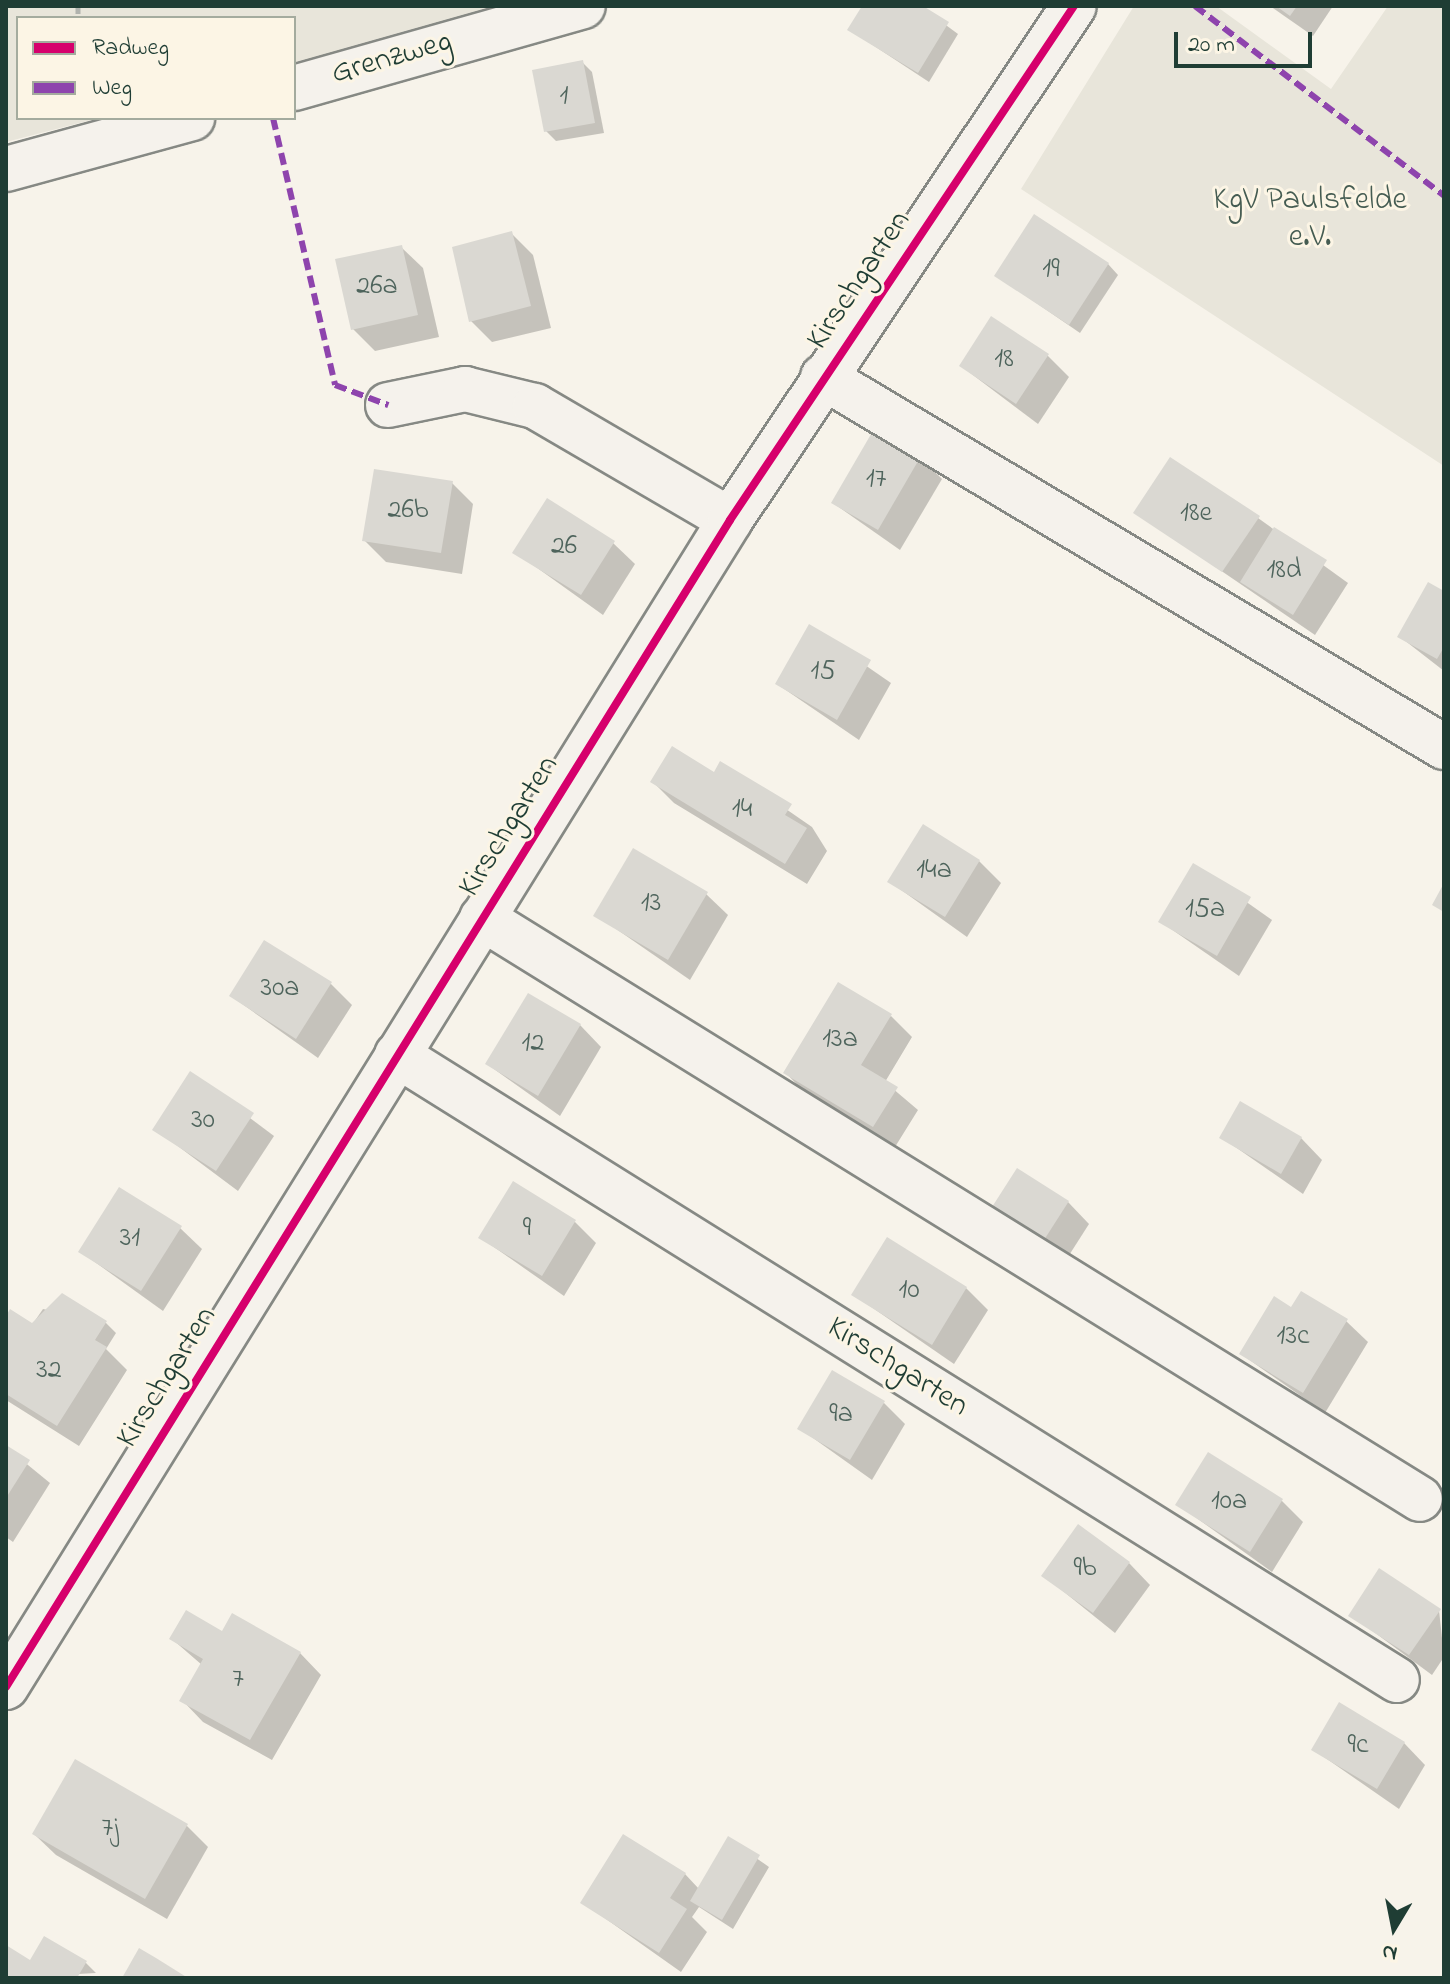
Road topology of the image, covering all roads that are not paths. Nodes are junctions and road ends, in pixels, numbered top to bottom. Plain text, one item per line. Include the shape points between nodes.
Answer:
1 (583, 6) edge
2 (1074, 6) edge
3 (296, 87) edge
4 (185, 120) edge
5 (6, 169) edge
6 (823, 377) junction
7 (388, 405) dead end
8 (730, 520) junction
9 (1444, 747) edge
10 (482, 918) junction
11 (397, 1055) junction
12 (1420, 1499) dead end
13 (1397, 1680) dead end
14 (6, 1687) edge

1 - 3 street, Grenzweg
2 - 6 street, Kirschgarten
4 - 5 street
6 - 8 street, Kirschgarten
6 - 9 street, Kirschgarten
7 - 8 street via 465,389 535,406
8 - 10 street, Kirschgarten
10 - 11 street, Kirschgarten
10 - 12 street, Kirschgarten
11 - 13 street, Kirschgarten
11 - 14 street, Kirschgarten

